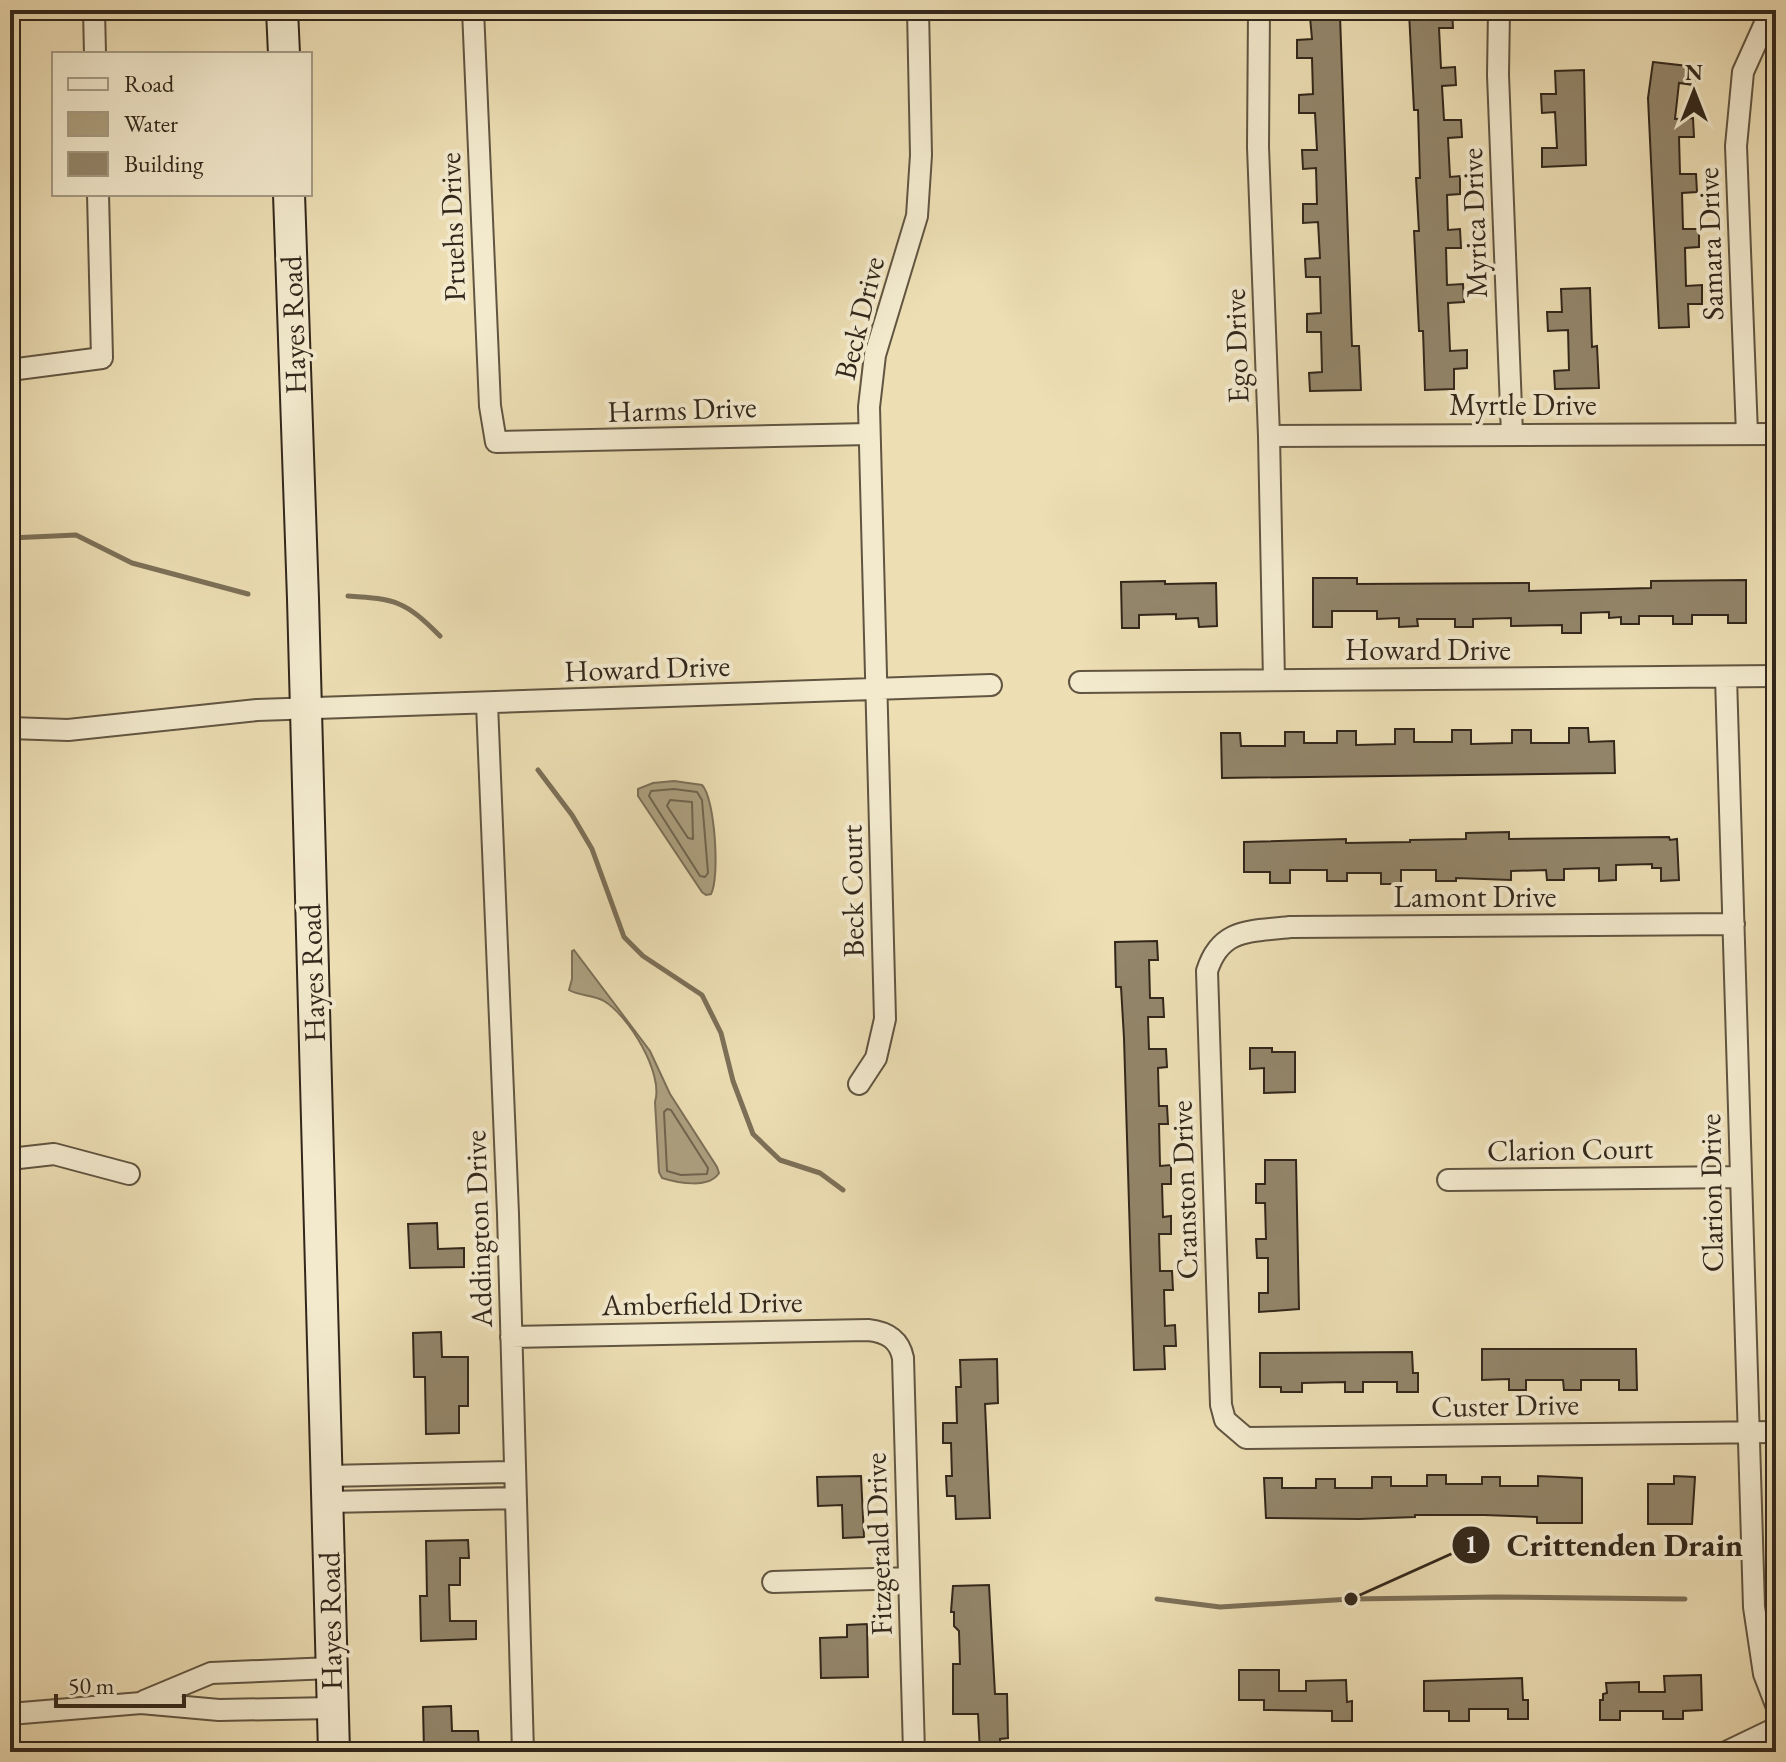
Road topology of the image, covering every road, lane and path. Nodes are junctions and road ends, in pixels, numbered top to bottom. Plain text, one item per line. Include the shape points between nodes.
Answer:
1 (94, 10) edge
2 (282, 10) edge
3 (473, 10) edge
4 (918, 10) edge
5 (1259, 10) edge
6 (1499, 10) edge
7 (1771, 10) edge
8 (95, 52) edge
9 (284, 52) edge
10 (98, 196) edge
11 (289, 196) edge
12 (10, 370) edge
13 (869, 434) junction
14 (1512, 434) junction
15 (1747, 434) junction
16 (1776, 434) edge
17 (1269, 436) junction
18 (496, 442) joint
19 (1776, 676) edge
20 (1726, 677) junction
21 (1274, 680) junction
22 (1080, 682) dead end
23 (991, 685) dead end
24 (877, 689) junction
25 (487, 704) junction
26 (305, 709) junction
27 (10, 728) edge
28 (1734, 924) junction
29 (1219, 945) joint
30 (859, 1084) dead end
31 (10, 1159) edge
32 (129, 1174) dead end
33 (1741, 1177) junction
34 (1448, 1180) dead end
35 (511, 1337) junction
36 (893, 1337) joint
37 (1236, 1432) joint
38 (1750, 1432) junction
39 (1776, 1432) edge
40 (515, 1472) junction
41 (327, 1489) junction
42 (516, 1498) junction
43 (908, 1578) junction
44 (773, 1582) dead end
45 (331, 1668) junction
46 (141, 1703) junction
47 (1776, 1705) edge
48 (333, 1708) junction
49 (10, 1714) edge
50 (1776, 1728) edge
51 (334, 1752) edge
52 (523, 1752) edge
53 (914, 1752) edge
54 (1726, 1752) edge

1 - 8 street
2 - 9 street
3 - 18 street, Pruehs Drive via 490,406
4 - 13 street, Beck Drive via 917,216 875,355
5 - 17 street, Ego Drive via 1258,147
6 - 14 street, Myrica Drive
7 - 15 street, Samara Drive via 1743,72 1736,146
10 - 12 street via 102,358
11 - 26 street, Hayes Road
13 - 18 street, Harms Drive
13 - 24 street, Beck Drive
14 - 15 street, Myrtle Drive
14 - 17 street, Myrtle Drive
15 - 16 street, Myrtle Drive
17 - 21 street, Ego Drive
19 - 20 street, Howard Drive
20 - 21 street, Howard Drive
20 - 28 street, Clarion Drive
21 - 22 street, Howard Drive
23 - 24 street, Howard Drive
24 - 25 street, Howard Drive
24 - 30 street, Beck Court via 885,1019 876,1058
25 - 26 street, Howard Drive
25 - 35 street, Addington Drive
26 - 27 street, Howard Drive via 68,730
26 - 41 street, Hayes Road
28 - 29 street, Lamont Drive via 1290,927 1232,935
28 - 33 street, Clarion Drive
29 - 37 street, Cranston Drive via 1207,971 1221,1405
31 - 32 street via 54,1154
33 - 34 street, Clarion Court
33 - 38 street, Clarion Drive
35 - 36 street, Amberfield Drive via 868,1330
35 - 40 street, Addington Drive
36 - 43 street, Fitzgerald Drive via 903,1358
37 - 38 street, Custer Drive via 1246,1438
38 - 39 street, Custer Drive
38 - 47 street, Clarion Drive via 1754,1607 1764,1674
40 - 41 street
40 - 42 street, Addington Drive
41 - 42 street
41 - 45 street, Hayes Road
42 - 52 street, Addington Drive
43 - 44 street
43 - 53 street, Fitzgerald Drive
45 - 46 street via 211,1673
45 - 48 street, Hayes Road
46 - 48 street via 219,1710
46 - 49 street
48 - 51 street, Hayes Road
50 - 54 street

